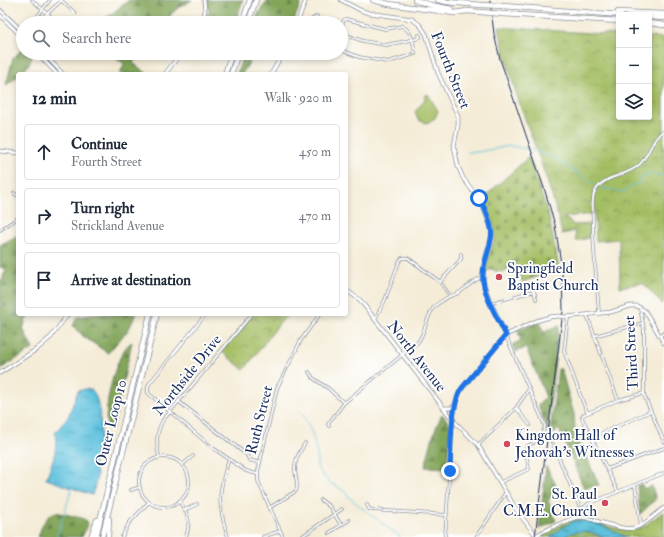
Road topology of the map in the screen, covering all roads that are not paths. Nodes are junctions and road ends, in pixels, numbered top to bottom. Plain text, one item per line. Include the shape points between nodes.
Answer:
1 (32, 0) edge
2 (50, 0) edge
3 (61, 0) edge
4 (204, 0) edge
5 (250, 0) edge
6 (256, 0) edge
7 (306, 0) edge
8 (342, 0) edge
9 (373, 0) edge
10 (415, 0) edge
11 (438, 0) edge
12 (441, 0) edge
13 (447, 2) junction
14 (42, 9) junction
15 (0, 10) edge
16 (467, 11) junction
17 (46, 13) junction
18 (75, 13) dead end
19 (590, 13) junction
20 (664, 14) edge
21 (616, 15) edge
22 (0, 16) edge
23 (38, 16) edge
24 (43, 16) edge
25 (50, 16) edge
26 (203, 16) edge
27 (244, 16) edge
28 (250, 16) edge
29 (300, 16) edge
30 (652, 17) edge
31 (664, 18) edge
32 (348, 20) edge
33 (616, 21) edge
34 (652, 23) edge
35 (664, 24) edge
36 (16, 25) edge
37 (16, 31) edge
38 (348, 35) edge
39 (412, 39) junction
40 (348, 53) edge
41 (44, 60) edge
42 (50, 60) edge
43 (176, 60) edge
44 (230, 60) edge
45 (236, 60) edge
46 (279, 60) edge
47 (55, 72) edge
48 (61, 72) edge
49 (167, 72) edge
50 (226, 72) edge
51 (232, 72) edge
52 (272, 72) edge
53 (664, 131) edge
54 (0, 151) edge
55 (16, 153) edge
56 (16, 219) edge
57 (0, 230) edge
58 (461, 254) dead end
59 (483, 277) junction
60 (440, 282) junction
61 (348, 291) edge
62 (450, 296) junction
63 (536, 299) dead end
64 (491, 303) junction
65 (640, 307) junction
66 (599, 313) junction
67 (586, 314) junction
68 (67, 316) edge
69 (150, 316) edge
70 (156, 316) edge
71 (204, 316) edge
72 (250, 316) edge
73 (319, 316) edge
74 (567, 317) junction
75 (375, 319) junction
76 (643, 323) junction
77 (664, 333) edge
78 (506, 335) junction
79 (594, 336) junction
80 (660, 336) junction
81 (664, 342) edge
82 (402, 355) junction
83 (309, 372) dead end
84 (0, 373) edge
85 (529, 388) junction
86 (644, 393) junction
87 (618, 400) junction
88 (178, 401) junction
89 (344, 403) junction
90 (455, 406) junction
91 (444, 408) junction
92 (516, 408) junction
93 (651, 411) junction
94 (170, 412) junction
95 (588, 413) junction
96 (453, 420) junction
97 (530, 425) dead end
98 (329, 426) dead end
99 (664, 435) edge
100 (591, 438) junction
101 (664, 441) edge
102 (552, 442) dead end
103 (305, 443) dead end
104 (478, 445) junction
105 (664, 448) edge
106 (193, 456) dead end
107 (159, 457) junction
108 (229, 459) junction
109 (260, 463) junction
110 (182, 465) junction
111 (607, 469) junction
112 (257, 474) junction
113 (664, 474) edge
114 (501, 482) junction
115 (635, 486) junction
116 (140, 487) junction
117 (131, 490) dead end
118 (506, 492) junction
119 (618, 492) junction
120 (112, 496) junction
121 (104, 500) junction
122 (321, 500) dead end
123 (149, 501) junction
124 (178, 501) junction
125 (197, 504) dead end
126 (367, 505) dead end
127 (270, 508) junction
128 (664, 508) edge
129 (342, 509) dead end
130 (185, 510) junction
131 (581, 510) junction
132 (334, 514) junction
133 (447, 515) junction
134 (583, 517) junction
135 (349, 520) dead end
136 (341, 525) junction
137 (641, 526) junction
138 (280, 531) junction
139 (329, 533) dead end
140 (91, 537) edge
141 (96, 537) edge
142 (102, 537) edge
143 (108, 537) edge
144 (122, 537) edge
145 (186, 537) edge
146 (228, 537) edge
147 (264, 537) edge
148 (283, 537) edge
149 (301, 537) edge
150 (445, 537) edge
151 (476, 537) edge
152 (535, 537) edge

1 - 14 street
2 - 14 street
3 - 17 street
3 - 18 street
4 - 26 street
5 - 27 highway
6 - 28 highway
7 - 29 street
8 - 59 street, Fourth Street via 369,13 405,17 420,25 426,34 438,73 458,116 454,146 458,166 463,178 481,202 492,230
9 - 16 highway via 454,13
10 - 16 highway via 431,6
11 - 13 highway
12 - 13 highway
13 - 19 highway, bridge
14 - 17 street
14 - 23 street
15 - 36 street
16 - 33 highway, bridge
17 - 24 street
17 - 25 street
19 - 20 highway via 602,11
19 - 21 highway
22 - 37 street
30 - 31 highway
32 - 39 street via 385,29 402,26 409,30
34 - 35 highway
38 - 39 street via 386,45
39 - 40 street via 415,54 388,62
41 - 47 street
42 - 48 street
43 - 49 street
44 - 50 highway
45 - 51 highway
46 - 52 street
53 - 66 street via 657,137 648,155 639,165 629,172 604,181 594,194 592,206
54 - 55 street
56 - 57 street
58 - 60 street via 461,258
59 - 62 street
59 - 64 street, Fourth Street
60 - 62 street
60 - 75 street via 408,258 402,258 398,262 385,300
61 - 75 street, North Avenue via 360,300
62 - 82 street via 435,306 420,340
63 - 64 street via 534,292
64 - 78 street, Fourth Street
65 - 66 street via 633,306
65 - 76 street, Third Street
65 - 80 street
66 - 67 street
67 - 74 street
67 - 79 street
68 - 84 street via 38,349
69 - 121 highway, Outer Loop 10
70 - 120 highway
71 - 94 street via 149,384 149,396
72 - 88 street, Northside Drive
73 - 109 street, Ruth Street via 301,340 277,388
74 - 78 street, bridge via 550,317 536,321
74 - 95 street via 564,351
75 - 82 street, North Avenue
76 - 79 street
76 - 86 street, Third Street
77 - 80 street
78 - 85 street, Fourth Street
78 - 90 street via 462,388
79 - 87 street
80 - 81 street
82 - 89 street
82 - 91 street, North Avenue
83 - 89 street
85 - 92 street
85 - 114 street, Fourth Street via 544,423 544,431 541,438 525,449 529,468
86 - 87 street
86 - 93 street, Third Street
87 - 95 street
88 - 94 street, Northside Drive
88 - 109 street via 247,455 249,460
89 - 98 street
90 - 91 street
90 - 96 street
91 - 96 street, North Avenue
92 - 97 street
92 - 104 street
93 - 100 street
93 - 101 street, Third Street
94 - 107 street, Northside Drive via 157,433
94 - 108 street
95 - 100 street via 582,418
96 - 104 street, North Avenue
96 - 133 street
99 - 101 street
100 - 111 street
102 - 131 street
103 - 127 street via 297,455 295,475 298,488
104 - 114 street, North Avenue
105 - 111 street
106 - 110 street
107 - 110 street via 174,459
107 - 116 street via 145,465 139,480
108 - 112 street via 246,471
108 - 146 street via 219,494 220,509
109 - 112 street, Ruth Street
110 - 124 street via 186,471 188,484 187,491
111 - 119 street
112 - 127 street, Ruth Street
113 - 115 street
114 - 118 street, North Avenue
115 - 119 street
115 - 137 street
116 - 117 street
116 - 123 street
118 - 151 street
118 - 152 street, North Avenue
119 - 131 street via 588,504
120 - 142 highway
120 - 143 highway
121 - 140 highway
121 - 141 highway, Outer Loop 10
122 - 132 street
123 - 124 street via 155,505 170,506
123 - 144 street via 129,522
124 - 130 street
125 - 130 street
126 - 133 street via 373,510
127 - 138 street, Ruth Street
128 - 137 street
129 - 132 street
130 - 145 street via 189,519
131 - 134 street
132 - 136 street
132 - 149 street
133 - 150 street
134 - 137 street via 620,528 631,529
134 - 152 street via 571,519
135 - 136 street
136 - 139 street
138 - 147 street
138 - 148 street, Ruth Street

